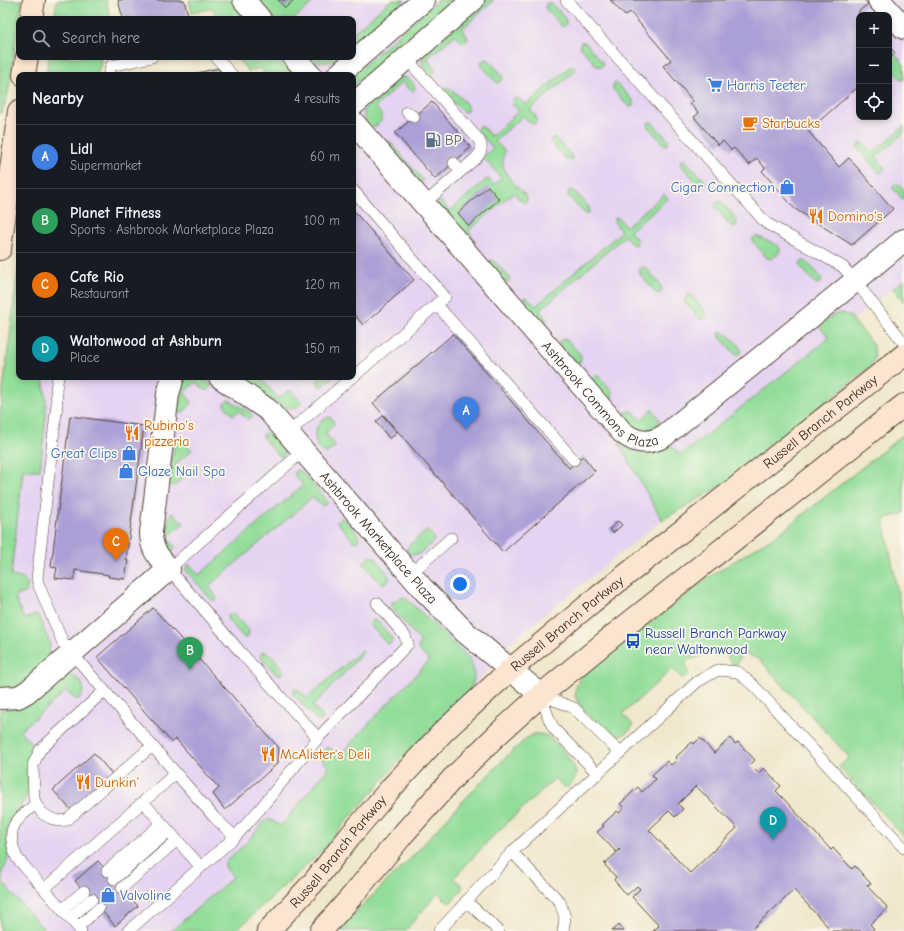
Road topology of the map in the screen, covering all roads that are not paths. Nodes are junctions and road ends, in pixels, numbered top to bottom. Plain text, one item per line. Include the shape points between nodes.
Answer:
1 (34, 0) edge
2 (244, 0) edge
3 (424, 0) edge
4 (473, 0) edge
5 (566, 0) edge
6 (879, 0) edge
7 (32, 16) edge
8 (257, 16) edge
9 (904, 28) edge
10 (406, 58) junction
11 (356, 59) edge
12 (26, 60) edge
13 (138, 60) edge
14 (219, 60) edge
15 (297, 60) edge
16 (355, 60) edge
17 (24, 72) edge
18 (110, 72) edge
19 (229, 72) edge
20 (307, 72) edge
21 (341, 72) edge
22 (356, 102) edge
23 (16, 125) edge
24 (356, 125) edge
25 (10, 154) edge
26 (9, 181) edge
27 (356, 193) edge
28 (424, 204) junction
29 (904, 240) edge
30 (0, 249) edge
31 (855, 281) junction
32 (436, 304) junction
33 (904, 343) edge
34 (904, 355) edge
35 (356, 374) edge
36 (58, 380) edge
37 (172, 380) edge
38 (224, 380) edge
39 (350, 380) edge
40 (904, 405) edge
41 (288, 433) junction
42 (303, 451) junction
43 (574, 460) dead end
44 (451, 538) dead end
45 (169, 569) junction
46 (410, 574) junction
47 (376, 603) dead end
48 (72, 654) junction
49 (510, 670) junction
50 (104, 691) junction
51 (541, 695) junction
52 (0, 698) edge
53 (318, 738) junction
54 (152, 746) junction
55 (620, 753) junction
56 (176, 774) junction
57 (598, 774) junction
58 (143, 802) junction
59 (36, 804) junction
60 (165, 827) junction
61 (235, 837) junction
62 (177, 840) junction
63 (904, 848) edge
64 (512, 852) junction
65 (201, 867) junction
66 (106, 871) dead end
67 (44, 889) junction
68 (466, 901) junction
69 (99, 908) dead end
70 (62, 910) junction
71 (76, 925) edge
72 (128, 931) edge
73 (268, 931) edge
74 (321, 931) edge
75 (439, 931) edge
76 (499, 931) edge
77 (563, 931) edge

1 - 7 main road
2 - 8 street
3 - 11 street
4 - 10 street
5 - 31 lane via 766,222 843,267
6 - 9 street
10 - 22 street
10 - 28 lane via 481,144 482,149 480,154 457,167
12 - 17 main road
13 - 18 lane via 111,66
14 - 19 lane
15 - 20 street
16 - 21 street
23 - 25 main road
24 - 28 street, Ashbrook Commons Plaza
25 - 26 main road
26 - 30 main road
27 - 32 lane via 445,297
28 - 31 street, Ashbrook Commons Plaza via 622,432 630,439 643,442 664,436
29 - 31 street, Ashbrook Commons Plaza
31 - 33 lane
32 - 35 lane
32 - 43 lane
34 - 49 main road, Russell Branch Parkway
36 - 48 lane via 37,579 63,643
37 - 45 street via 168,394 151,532 151,544
38 - 41 street, Ashbrook Marketplace Plaza via 268,410
39 - 41 lane
40 - 51 main road
41 - 42 street, Ashbrook Marketplace Plaza
42 - 45 lane
42 - 46 street, Ashbrook Marketplace Plaza
44 - 46 lane
45 - 48 street
45 - 53 lane
46 - 49 street, Ashbrook Marketplace Plaza via 465,632
47 - 53 lane via 405,636 408,644
48 - 50 lane
48 - 52 street via 28,692 18,698
49 - 51 street, Ashbrook Marketplace Plaza
49 - 73 main road, Russell Branch Parkway via 443,732 392,786 312,884
50 - 54 lane
50 - 59 lane via 40,750 33,765
51 - 55 lane via 574,708
51 - 57 lane via 554,729
51 - 74 main road via 453,778
53 - 61 lane
54 - 56 lane
54 - 59 lane via 67,820 50,818 42,813
55 - 57 lane
55 - 63 lane via 697,682 718,670 738,672
56 - 58 lane
56 - 61 lane
57 - 64 lane
58 - 60 lane
58 - 67 lane
59 - 67 lane via 14,824 11,841 17,858
60 - 62 lane
60 - 62 lane via 118,884
60 - 66 lane
61 - 65 lane
62 - 65 lane
64 - 68 lane
64 - 77 lane via 560,902 565,918
65 - 72 lane
67 - 70 lane
68 - 75 lane
68 - 76 lane
69 - 71 lane
70 - 71 lane
70 - 71 lane via 88,895

